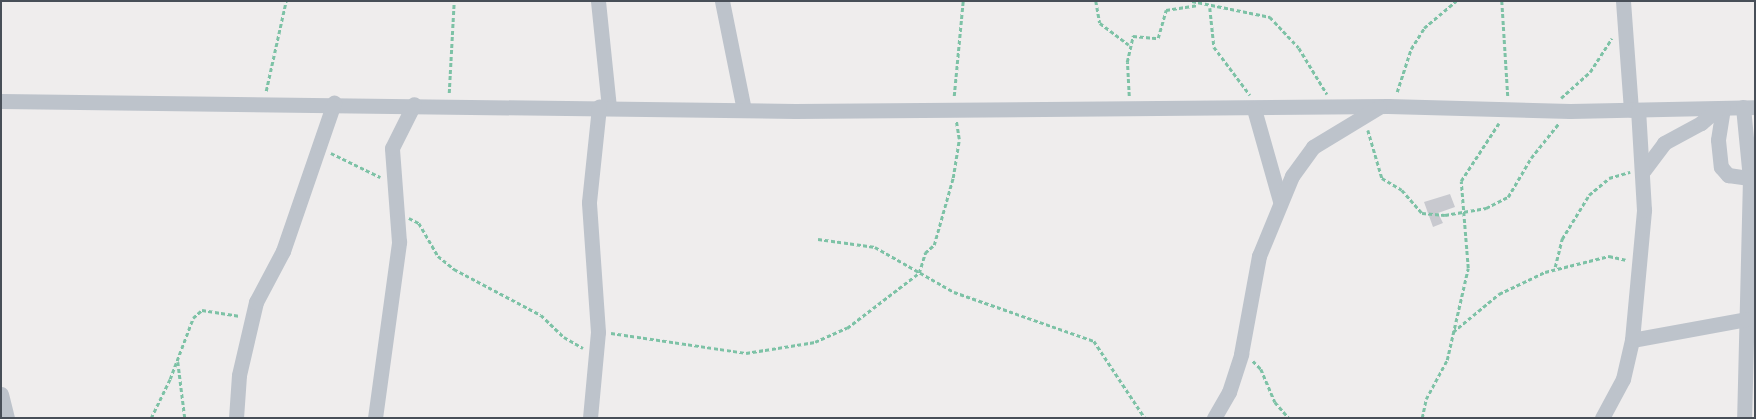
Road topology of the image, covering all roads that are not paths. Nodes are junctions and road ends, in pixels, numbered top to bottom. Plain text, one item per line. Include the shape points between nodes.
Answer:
1 (598, 1) edge
2 (722, 1) edge
3 (1623, 1) edge
4 (1, 102) edge
5 (334, 103) junction
6 (414, 104) junction
7 (1383, 106) junction
8 (604, 107) junction
9 (1749, 107) edge
10 (1720, 108) junction
11 (1252, 109) junction
12 (744, 110) junction
13 (1635, 110) junction
14 (1644, 170) junction
15 (1750, 178) junction
16 (1280, 201) junction
17 (1746, 319) junction
18 (1632, 340) junction
19 (1, 394) edge
20 (7, 418) edge
21 (236, 418) edge
22 (375, 418) edge
23 (590, 418) edge
24 (1214, 418) edge
25 (1602, 418) edge
26 (1744, 418) edge

1 - 8 street
2 - 12 street
3 - 13 street
4 - 5 street
5 - 6 street
5 - 21 street via 283,250 260,290 239,375
6 - 8 street
6 - 22 street via 392,148 399,242
7 - 11 street
7 - 13 street
7 - 16 street via 1313,147 1302,159
8 - 12 street
8 - 23 street via 589,202 598,332
9 - 10 street
9 - 15 street
10 - 13 street
10 - 14 street via 1702,123 1664,142
10 - 15 street via 1718,140 1721,167 1728,175
11 - 12 street
11 - 16 street
13 - 14 street
14 - 18 street via 1642,257
15 - 17 street
16 - 24 street via 1260,256 1241,354 1229,392
17 - 18 street
17 - 26 street
18 - 25 street via 1623,379
19 - 20 street

